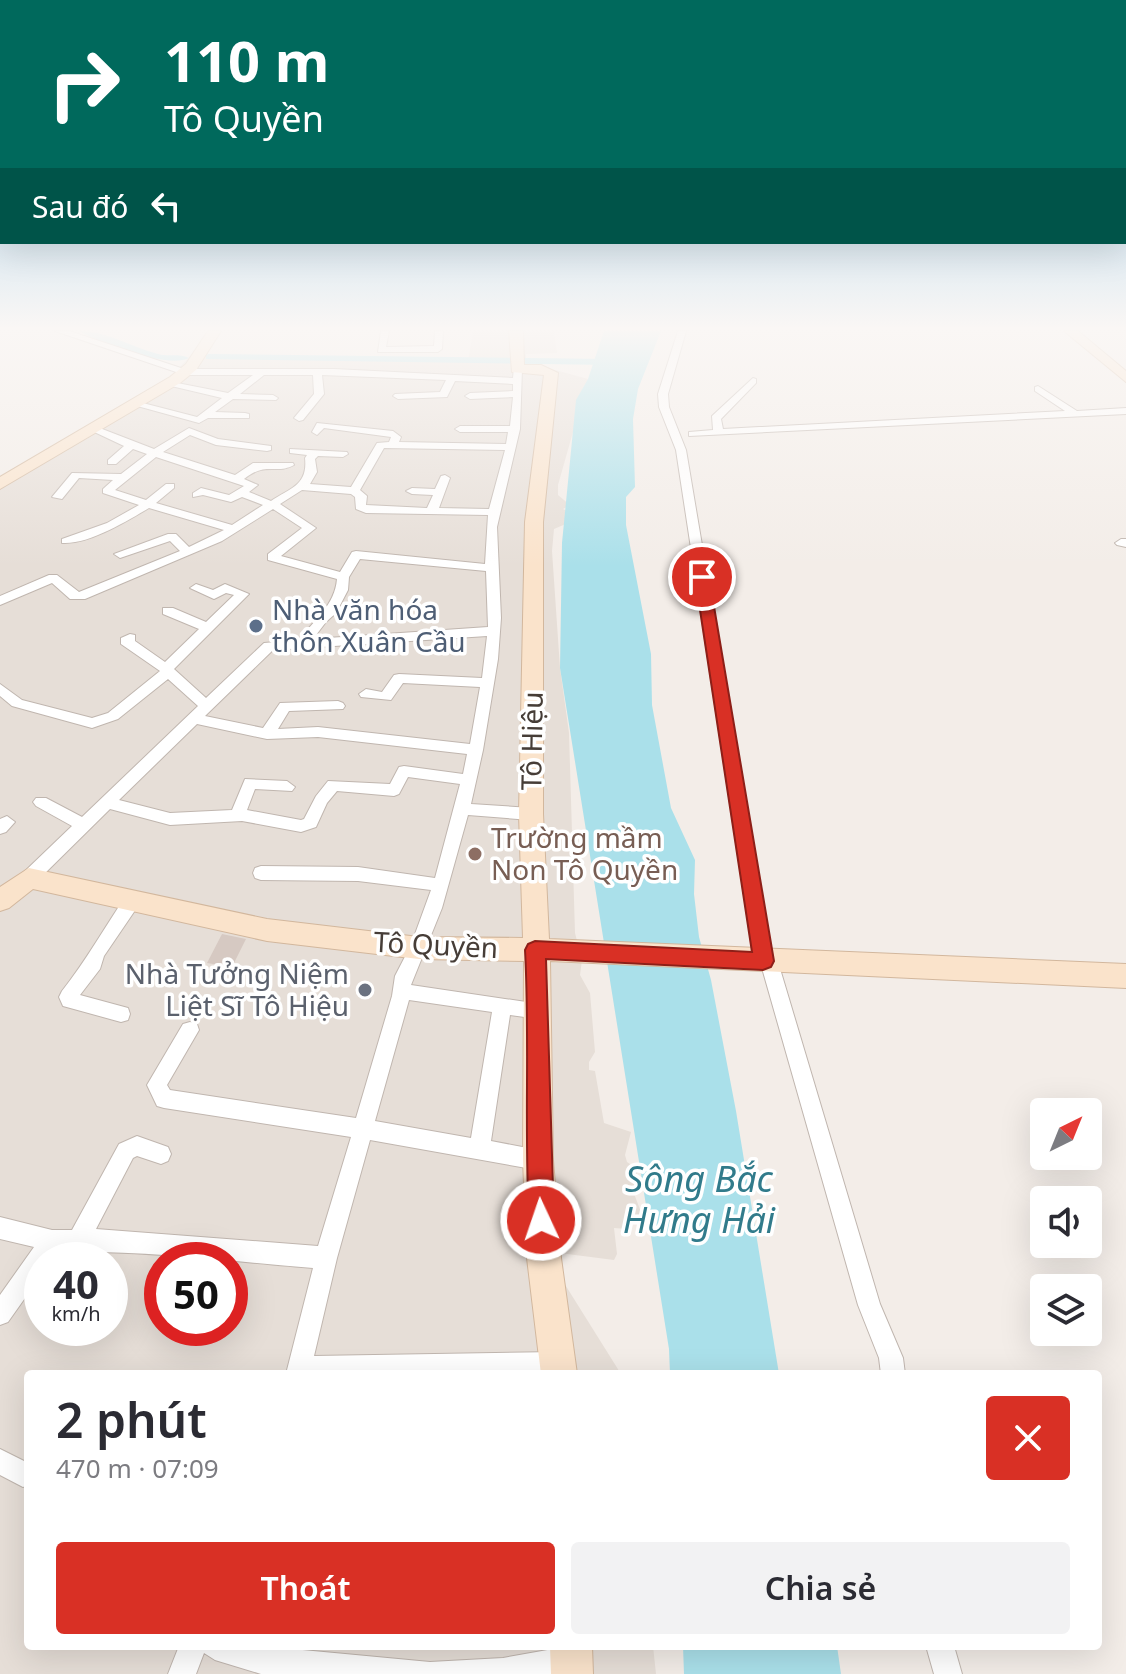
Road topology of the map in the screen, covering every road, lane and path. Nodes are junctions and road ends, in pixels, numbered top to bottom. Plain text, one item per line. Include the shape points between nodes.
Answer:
1 (120, 409) edge
2 (125, 409) edge
3 (160, 409) edge
4 (216, 409) edge
5 (306, 409) edge
6 (516, 409) edge
7 (547, 409) edge
8 (665, 409) edge
9 (725, 409) edge
10 (1069, 409) edge
11 (1126, 411) edge
12 (1073, 412) junction
13 (245, 416) dead end
14 (203, 418) junction
15 (299, 418) dead end
16 (89, 428) junction
17 (460, 429) dead end
18 (515, 429) junction
19 (189, 431) junction
20 (317, 432) dead end
21 (719, 432) junction
22 (693, 434) dead end
23 (131, 445) junction
24 (393, 445) junction
25 (431, 445) junction
26 (512, 447) junction
27 (267, 448) dead end
28 (294, 451) dead end
29 (154, 453) junction
30 (316, 453) junction
31 (343, 454) dead end
32 (428, 458) dead end
33 (112, 462) dead end
34 (289, 465) dead end
35 (0, 477) edge
36 (123, 477) junction
37 (238, 478) junction
38 (445, 478) dead end
39 (0, 484) edge
40 (170, 486) dead end
41 (301, 487) junction
42 (354, 491) junction
43 (412, 491) dead end
44 (438, 492) junction
45 (241, 493) junction
46 (197, 495) dead end
47 (58, 497) dead end
48 (148, 504) junction
49 (275, 506) junction
50 (432, 510) junction
51 (494, 512) junction
52 (234, 530) junction
53 (66, 541) dead end
54 (188, 552) junction
55 (120, 554) dead end
56 (492, 568) junction
57 (343, 577) junction
58 (196, 588) dead end
59 (0, 601) edge
60 (168, 611) dead end
61 (206, 627) junction
62 (494, 631) junction
63 (130, 638) dead end
64 (303, 644) junction
65 (167, 671) junction
66 (486, 683) junction
67 (0, 689) edge
68 (366, 694) dead end
69 (338, 706) dead end
70 (207, 707) junction
71 (195, 719) junction
72 (267, 734) junction
73 (476, 750) junction
74 (468, 780) junction
75 (287, 787) dead end
76 (394, 790) junction
77 (412, 793) dead end
78 (41, 802) dead end
79 (105, 802) junction
80 (462, 809) junction
81 (531, 814) junction
82 (237, 816) junction
83 (83, 825) junction
84 (261, 873) dead end
85 (29, 878) junction
86 (440, 885) junction
87 (2, 901) edge
88 (132, 901) junction
89 (419, 948) junction
90 (549, 950) junction
91 (766, 962) junction
92 (1126, 976) edge
93 (400, 991) junction
94 (502, 1006) junction
95 (539, 1011) junction
96 (121, 1014) dead end
97 (190, 1030) dead end
98 (362, 1128) junction
99 (479, 1150) junction
100 (161, 1154) dead end
101 (538, 1160) junction
102 (0, 1228) edge
103 (52, 1241) junction
104 (78, 1241) junction
105 (326, 1258) junction
106 (0, 1314) edge
107 (559, 1369) edge
108 (299, 1370) edge
109 (429, 1370) edge
110 (892, 1370) edge
111 (0, 1461) edge
112 (23, 1474) dead end
113 (191, 1650) edge
114 (228, 1650) edge
115 (941, 1650) edge
116 (571, 1660) edge
117 (182, 1674) edge
118 (425, 1674) edge
119 (436, 1674) edge
120 (948, 1674) edge

1 - 16 main road
2 - 16 main road
3 - 14 street
4 - 14 street
5 - 15 street
6 - 18 street
7 - 81 main road, Tô Hiệu via 534,522
8 - 91 street via 681,450
9 - 21 street via 716,418
10 - 12 street
11 - 12 street
12 - 21 street
13 - 14 street
14 - 19 street
16 - 23 street
16 - 35 main road
16 - 39 main road
17 - 18 street
18 - 26 street
19 - 27 street via 216,442
19 - 29 street
20 - 24 street via 321,425 393,434
21 - 22 street
23 - 29 street
23 - 33 street
24 - 25 street
24 - 42 street via 381,445
25 - 26 street
25 - 32 street
26 - 51 street
28 - 30 street
29 - 36 street
29 - 37 street
30 - 31 street
30 - 41 street via 309,462 312,472
34 - 37 street via 253,466
36 - 47 street via 71,475
36 - 48 street via 107,491
37 - 45 street via 253,485
38 - 44 street
40 - 48 street
41 - 42 street
41 - 49 street
42 - 50 street via 361,496 362,509
43 - 44 street
44 - 50 street
45 - 46 street via 231,499 201,491
45 - 49 street
48 - 52 street via 210,518
48 - 53 street
49 - 52 street
49 - 57 street via 310,528 272,557
50 - 51 street
51 - 56 street
52 - 54 street
54 - 55 street via 172,536
54 - 59 street via 81,596 53,578
56 - 57 street via 356,555
56 - 62 street
57 - 64 street via 330,613
58 - 61 street via 214,595 225,588 249,591
60 - 61 street
61 - 65 street
62 - 64 street
62 - 66 street
63 - 65 street via 126,641
64 - 70 street via 269,646
65 - 67 street via 113,716 92,723 17,703
65 - 70 street
66 - 68 street via 399,678 386,697
66 - 73 street
69 - 72 street via 285,706
70 - 71 street
71 - 72 street
71 - 79 street
72 - 73 street via 318,732
73 - 74 street
74 - 76 street via 404,771
74 - 80 street
75 - 82 street via 250,783
76 - 77 street
76 - 82 street via 333,785 305,826
78 - 83 street
79 - 82 street via 170,819
79 - 83 street
80 - 81 street
80 - 86 street
81 - 90 main road, Tô Hiệu
83 - 85 street
84 - 86 street via 358,874
85 - 87 main road
85 - 88 main road, Tô Quyền
86 - 89 street
88 - 89 main road, Tô Quyền via 267,930
88 - 96 street via 68,997
89 - 90 main road, Tô Quyền
89 - 93 street
90 - 91 main road, Tô Quyền
90 - 95 main road, Tô Hiệu
91 - 92 main road, Tô Quyền
91 - 110 street
93 - 94 street
93 - 98 street
94 - 95 street
94 - 99 street
95 - 101 main road, Tô Hiệu
97 - 98 street via 157,1085 164,1099
98 - 99 street
98 - 105 street
99 - 101 street
100 - 104 street via 137,1146 126,1151
101 - 107 main road, Tô Hiệu
102 - 103 street
103 - 104 street
103 - 106 street
104 - 105 street
105 - 108 street
107 - 109 street
111 - 112 street
113 - 117 street
114 - 118 street via 267,1662
115 - 120 street
116 - 119 street via 503,1672

